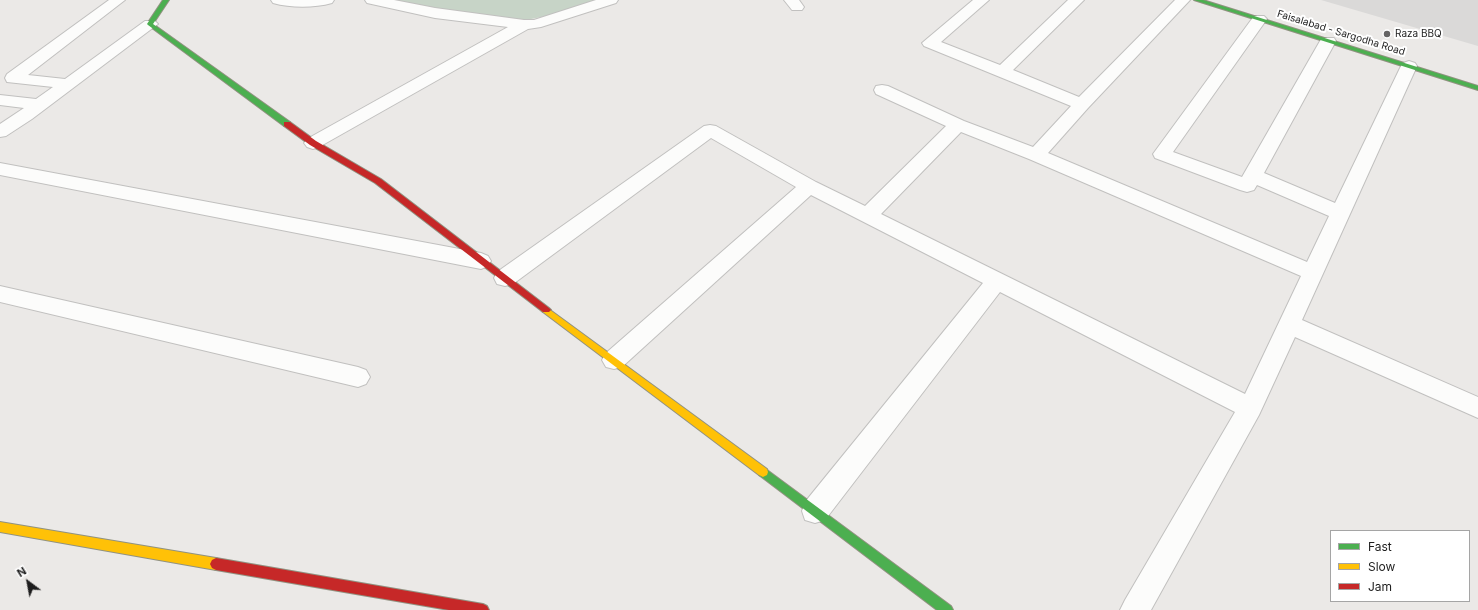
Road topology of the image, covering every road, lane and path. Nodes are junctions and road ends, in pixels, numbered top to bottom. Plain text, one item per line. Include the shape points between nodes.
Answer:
1 (118, 0) edge
2 (166, 0) edge
3 (278, 0) edge
4 (327, 0) edge
5 (372, 0) edge
6 (610, 0) edge
7 (982, 0) edge
8 (1077, 0) edge
9 (1183, 0) edge
10 (1197, 0) edge
11 (1258, 19) junction
12 (150, 24) junction
13 (524, 25) junction
14 (1328, 41) junction
15 (1409, 66) junction
16 (1002, 72) junction
17 (6, 77) edge
18 (68, 84) junction
19 (1478, 88) edge
20 (882, 90) dead end
21 (0, 100) edge
22 (1082, 104) junction
23 (39, 106) junction
24 (958, 124) junction
25 (0, 132) edge
26 (313, 143) junction
27 (1036, 155) junction
28 (0, 169) edge
29 (1252, 176) junction
30 (809, 186) junction
31 (1341, 213) junction
32 (868, 215) junction
33 (481, 261) junction
34 (1313, 273) junction
35 (505, 278) junction
36 (997, 280) junction
37 (0, 294) edge
38 (1288, 324) junction
39 (614, 360) junction
40 (358, 377) dead end
41 (1250, 408) junction
42 (1478, 408) edge
43 (815, 511) junction
44 (0, 527) edge
45 (483, 610) edge
46 (947, 610) edge
47 (1134, 610) edge

1 - 17 street
2 - 12 street
3 - 4 street
5 - 13 street via 434,14
6 - 13 street via 536,24
7 - 16 street via 930,43
8 - 16 street
9 - 22 street
10 - 11 street, Faisalabad - Sargodha Road
11 - 14 street, Faisalabad - Sargodha Road
11 - 29 street via 1162,154 1247,186
12 - 18 street
12 - 26 street
13 - 26 street
14 - 15 street, Faisalabad - Sargodha Road
14 - 29 street
15 - 19 street, Faisalabad - Sargodha Road
15 - 31 street
16 - 22 street
17 - 18 street
18 - 23 street
20 - 24 street
21 - 23 street
22 - 27 street
23 - 25 street
24 - 27 street
24 - 32 street
26 - 33 street via 378,181
27 - 34 street
28 - 33 street
29 - 31 street
30 - 32 street
30 - 35 street via 710,130
30 - 39 street
31 - 34 street
32 - 36 street
33 - 35 street
34 - 38 street
35 - 39 street
36 - 41 street
36 - 43 street
37 - 40 street
38 - 41 street
38 - 42 street
39 - 43 street
41 - 47 street
43 - 46 street
44 - 45 street

